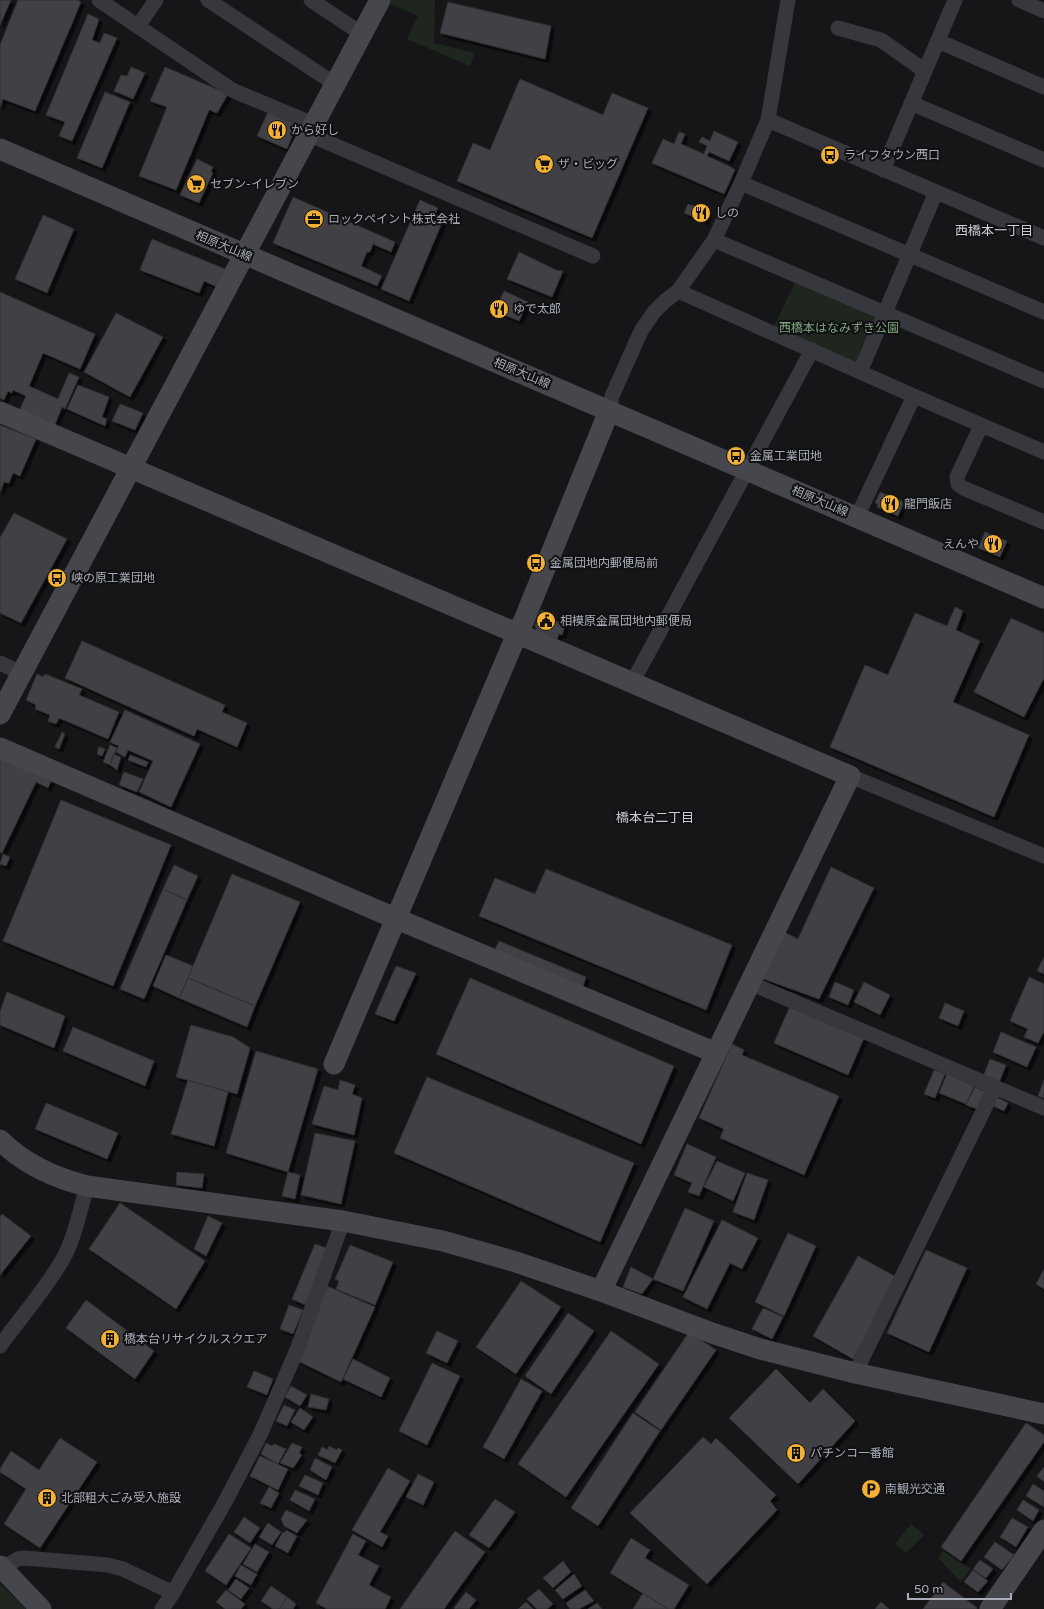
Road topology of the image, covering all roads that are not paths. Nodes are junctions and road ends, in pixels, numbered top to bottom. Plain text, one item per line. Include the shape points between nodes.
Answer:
1 (99, 0) edge
2 (156, 0) edge
3 (208, 0) edge
4 (311, 0) edge
5 (380, 0) edge
6 (788, 0) edge
7 (955, 0) edge
8 (1019, 0) edge
9 (1044, 11) edge
10 (138, 26) junction
11 (838, 28) dead end
12 (362, 34) junction
13 (938, 40) junction
14 (925, 71) junction
15 (335, 84) junction
16 (1044, 87) edge
17 (911, 103) junction
18 (768, 120) junction
19 (311, 129) junction
20 (0, 149) edge
21 (1044, 160) edge
22 (883, 170) junction
23 (741, 183) junction
24 (936, 192) junction
25 (1044, 238) edge
26 (714, 240) junction
27 (245, 254) junction
28 (910, 254) junction
29 (593, 256) dead end
30 (678, 291) junction
31 (1044, 312) edge
32 (884, 313) junction
33 (812, 350) junction
34 (860, 372) junction
35 (1044, 381) edge
36 (914, 396) junction
37 (609, 411) junction
38 (0, 412) edge
39 (981, 426) junction
40 (1044, 452) edge
41 (131, 467) junction
42 (746, 471) junction
43 (857, 517) junction
44 (1044, 522) edge
45 (1044, 598) edge
46 (517, 634) junction
47 (0, 664) edge
48 (22, 672) junction
49 (632, 683) junction
50 (0, 714) edge
51 (0, 748) edge
52 (850, 776) junction
53 (1044, 856) edge
54 (397, 919) junction
55 (750, 983) junction
56 (716, 1053) junction
57 (334, 1064) dead end
58 (995, 1087) junction
59 (1044, 1108) edge
60 (0, 1140) edge
61 (87, 1186) junction
62 (343, 1221) junction
63 (601, 1291) junction
64 (0, 1346) edge
65 (855, 1374) junction
66 (1044, 1414) edge
67 (1044, 1530) edge
68 (1, 1567) edge
69 (173, 1593) junction
70 (41, 1609) edge
71 (162, 1609) edge
72 (990, 1609) edge

1 - 10 street
2 - 10 street
3 - 15 street
4 - 12 street
5 - 12 street
6 - 18 street
7 - 13 street
8 - 9 street
10 - 19 street via 232,90
11 - 14 street via 881,40
12 - 15 street
13 - 14 street
13 - 16 street
14 - 17 street
15 - 19 street
17 - 21 street
17 - 22 street
18 - 22 street
18 - 23 street
19 - 27 street
19 - 29 street
20 - 27 street, 相原大山線
22 - 24 street
23 - 26 street
23 - 28 street
24 - 25 street
24 - 28 street
26 - 30 street
26 - 32 street
27 - 37 street, 相原大山線
27 - 41 street
28 - 31 street
28 - 32 street
30 - 33 street
30 - 37 street via 654,312 641,331 612,396
32 - 34 street
32 - 35 street
33 - 34 street
33 - 42 street
34 - 36 street
36 - 39 street
36 - 43 street
37 - 42 street, 相原大山線
37 - 46 street
38 - 41 street
39 - 40 street
39 - 44 street via 957,477 958,484
41 - 46 street
41 - 48 street
42 - 43 street, 相原大山線
42 - 49 street
43 - 45 street, 相原大山線
46 - 49 street
46 - 54 street
47 - 48 street
48 - 50 street
49 - 52 street
51 - 54 street
52 - 53 street
52 - 55 street
54 - 56 street
54 - 57 street
55 - 56 street
55 - 58 street
56 - 63 street
58 - 59 street
58 - 65 street
60 - 61 street via 23,1158 52,1175
61 - 62 street
61 - 64 street via 73,1236 63,1258
62 - 63 street via 443,1241 516,1262
62 - 69 street via 297,1350 260,1435
63 - 65 street via 760,1349
65 - 66 street
67 - 72 street
68 - 69 street via 24,1558 108,1565 123,1569
68 - 70 street
69 - 71 street

